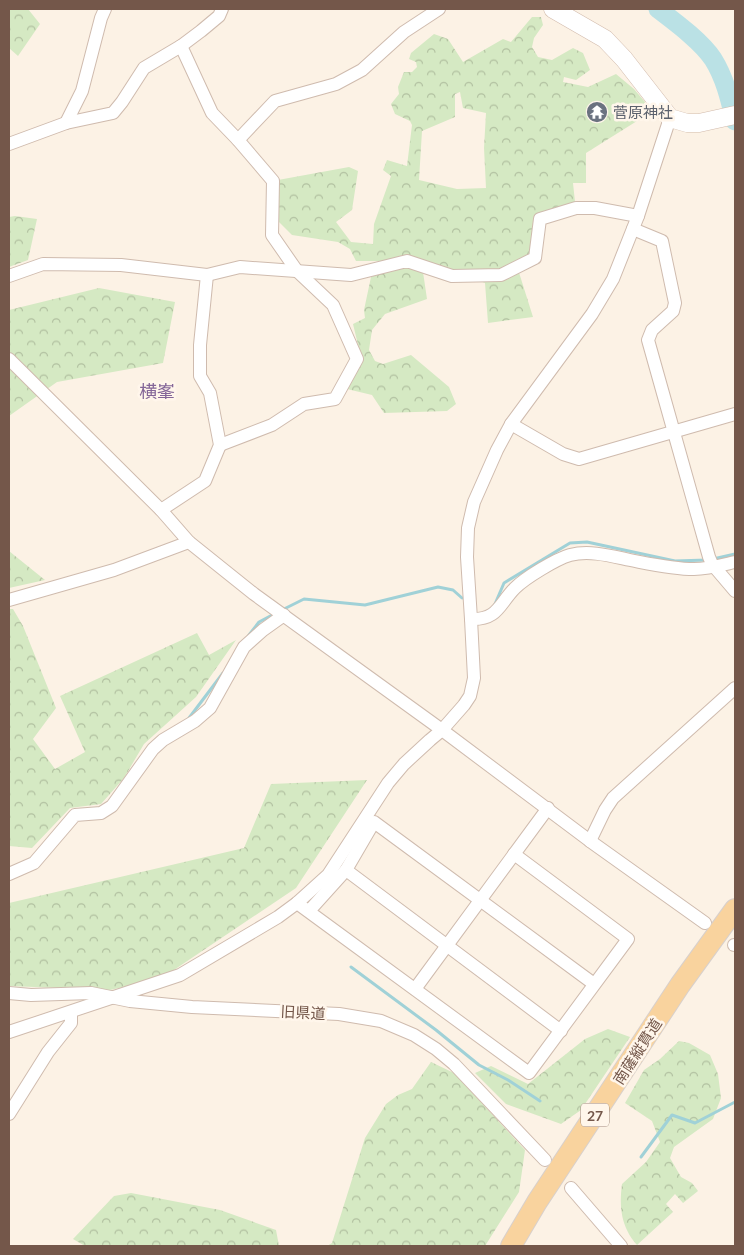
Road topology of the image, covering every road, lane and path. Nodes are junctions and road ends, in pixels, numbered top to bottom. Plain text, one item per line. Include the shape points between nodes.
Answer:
1 (105, 9) edge
2 (222, 9) edge
3 (439, 9) edge
4 (553, 9) edge
5 (181, 46) junction
6 (729, 117) edge
7 (670, 118) junction
8 (66, 123) junction
9 (238, 140) junction
10 (9, 144) edge
11 (638, 216) junction
12 (633, 229) junction
13 (297, 271) junction
14 (207, 275) junction
15 (9, 276) edge
16 (9, 359) edge
17 (735, 414) edge
18 (511, 424) junction
19 (673, 431) junction
20 (220, 445) junction
21 (161, 510) junction
22 (189, 542) junction
23 (735, 562) edge
24 (712, 563) junction
25 (735, 590) edge
26 (9, 600) edge
27 (280, 612) junction
28 (471, 619) junction
29 (735, 688) edge
30 (442, 730) junction
31 (548, 808) junction
32 (590, 841) junction
33 (514, 854) junction
34 (346, 870) junction
35 (9, 874) edge
36 (480, 900) junction
37 (297, 903) junction
38 (735, 909) edge
39 (308, 911) junction
40 (704, 923) dead end
41 (447, 945) junction
42 (594, 984) junction
43 (415, 989) junction
44 (9, 993) edge
45 (113, 997) junction
46 (71, 1012) junction
47 (561, 1031) junction
48 (9, 1032) edge
49 (9, 1114) edge
50 (545, 1160) dead end
51 (571, 1188) dead end
52 (511, 1246) edge
53 (621, 1246) edge

1 - 8 street via 82,91
2 - 5 street via 219,16
3 - 9 street via 404,32 362,70 336,84 275,101
4 - 7 street via 605,39
5 - 8 street via 144,68 112,113
5 - 9 street via 212,113
6 - 7 street via 699,123
7 - 11 street
8 - 10 street
9 - 13 street via 273,181 272,235
11 - 12 street
11 - 13 street via 576,208 540,219 535,258 501,275 452,276 407,261 351,275
12 - 18 street via 612,279 592,314
12 - 19 street via 662,242 665,249 665,263 675,303 673,311 652,330 648,340
13 - 14 street via 240,267
13 - 20 street via 333,305 357,359 335,399 304,404 272,425
14 - 15 street via 122,264 43,264
14 - 20 street via 200,376 210,393
16 - 21 street
17 - 19 street
18 - 19 street via 562,454 579,459
18 - 28 street via 474,502 468,528
19 - 24 street
20 - 21 street via 205,481
21 - 22 street
22 - 26 street via 114,570
22 - 27 street
23 - 24 street
24 - 25 street
24 - 28 street via 694,569 592,553 571,555 515,587 492,616
27 - 30 street
27 - 35 street via 244,648 210,708 153,749 112,806 101,813 75,815 34,863
28 - 30 street via 474,678 470,696
29 - 32 street via 614,798
30 - 31 street
30 - 37 street via 393,777 328,875
31 - 32 street
31 - 33 street
32 - 40 street
33 - 36 street
33 - 42 street via 628,938
34 - 36 street via 374,822
34 - 39 street
34 - 41 street
36 - 41 street
36 - 42 street
37 - 39 street
37 - 45 street via 180,975
38 - 52 main road, 南薩縦貫道 / 27 via 680,985
39 - 43 street
41 - 43 street
41 - 47 street
42 - 47 street
43 - 47 street via 529,1073
44 - 45 street, 旧県道 via 91,993
45 - 46 street
45 - 50 street, 旧県道 via 192,1007 338,1014 381,1021 414,1035 454,1064
46 - 48 street
46 - 49 street via 71,1023 48,1052
51 - 53 street

